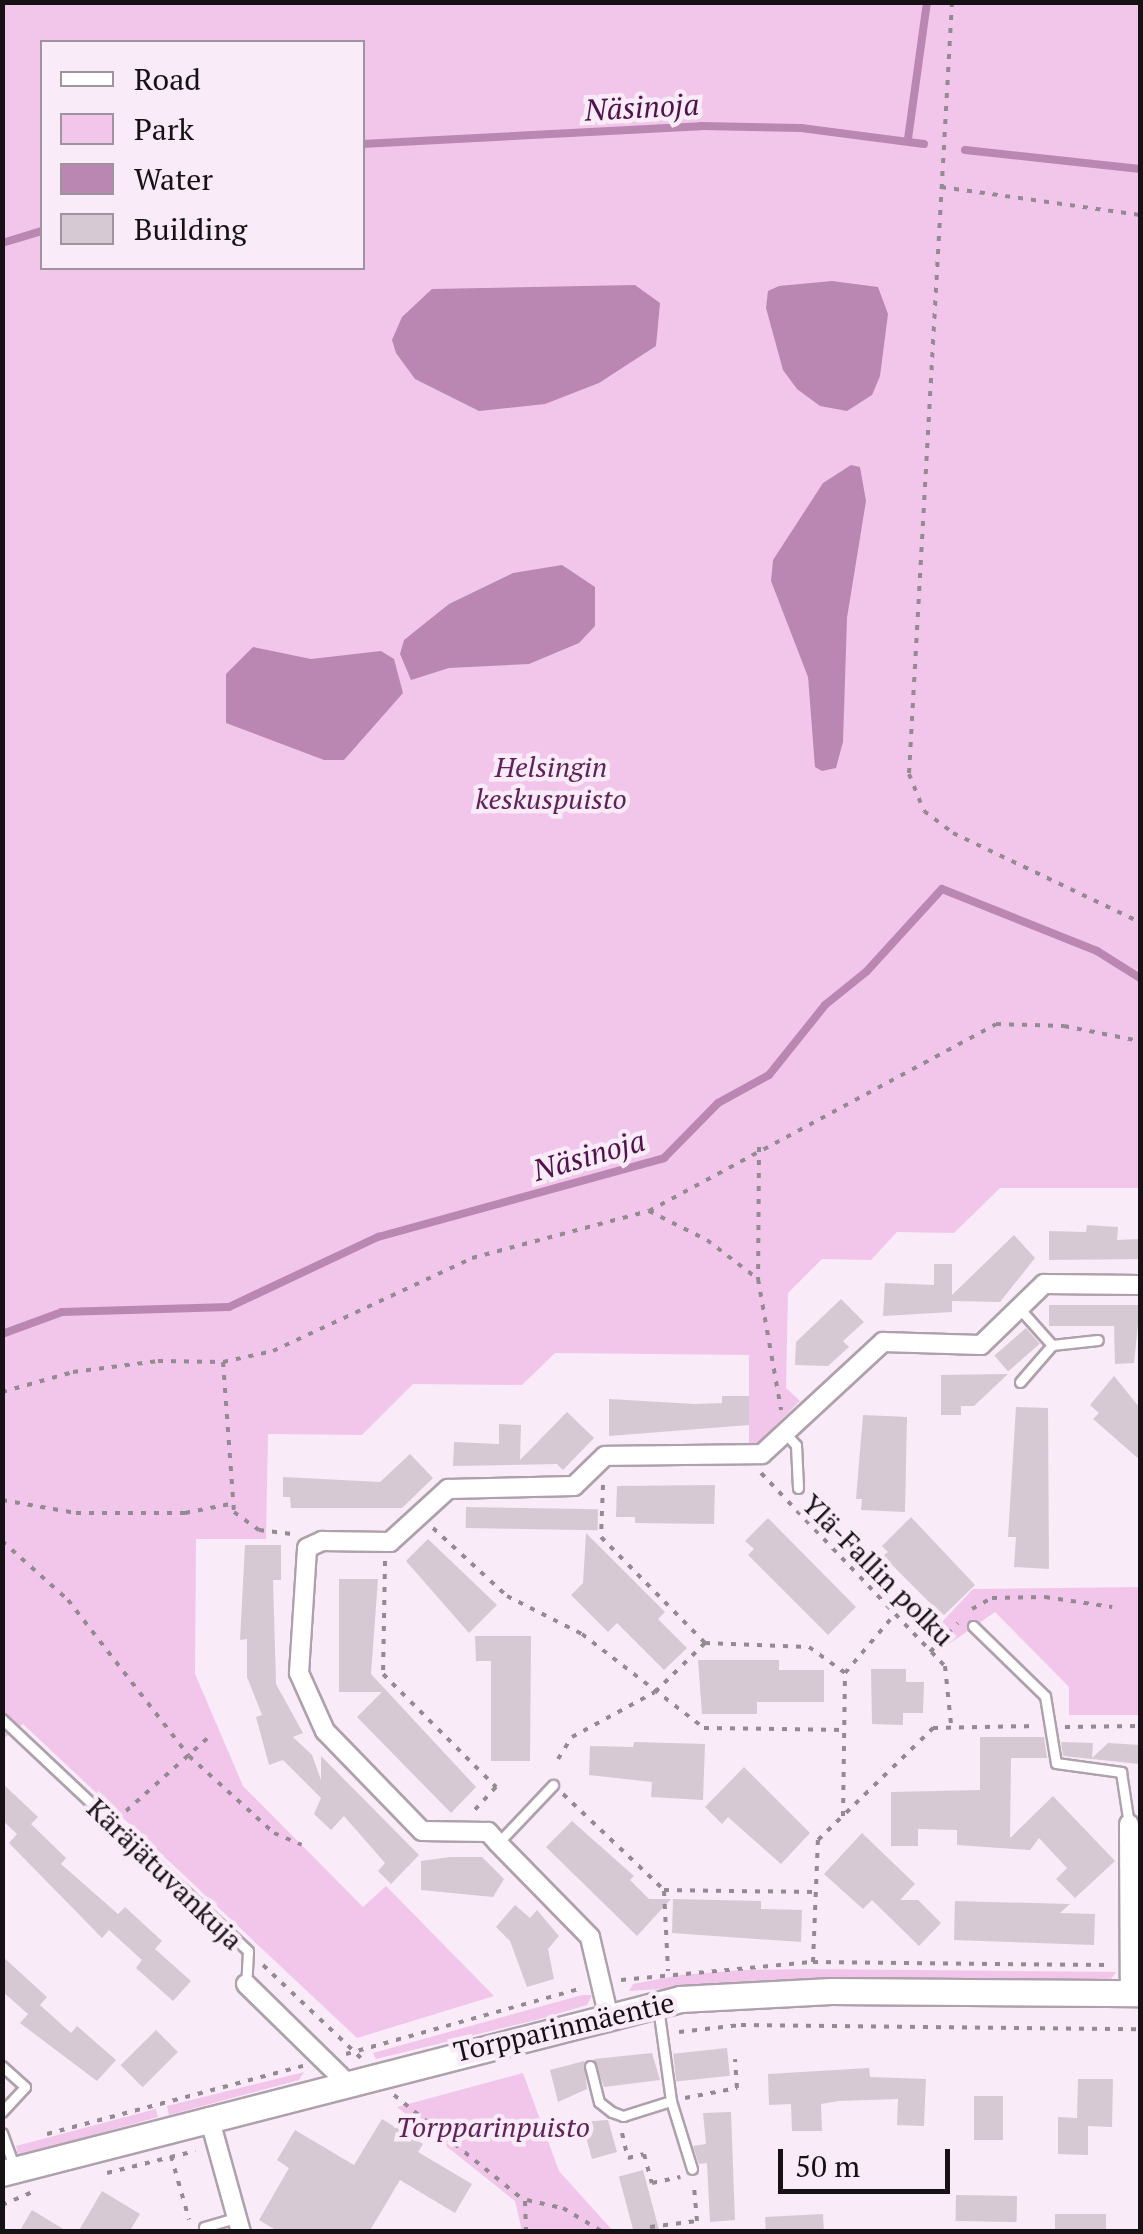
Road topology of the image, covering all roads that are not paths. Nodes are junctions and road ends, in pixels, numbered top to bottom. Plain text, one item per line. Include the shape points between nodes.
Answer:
1 (1140, 1284) edge
2 (1019, 1308) junction
3 (1098, 1340) dead end
4 (1052, 1345) junction
5 (1020, 1382) dead end
6 (786, 1430) junction
7 (798, 1488) dead end
8 (972, 1626) dead end
9 (2, 1719) edge
10 (553, 1785) road end
11 (1129, 1824) joint
12 (498, 1842) junction
13 (246, 1984) joint
14 (1135, 1993) edge
15 (657, 2004) junction
16 (608, 2014) junction
17 (2, 2066) edge
18 (590, 2066) dead end
19 (344, 2081) junction
20 (671, 2101) junction
21 (2, 2112) edge
22 (209, 2117) junction
23 (2, 2133) edge
24 (8, 2171) edge
25 (693, 2174) road end
26 (240, 2224) edge
27 (204, 2227) dead end

1 - 2 street via 1044,1284
2 - 4 lane
2 - 6 street via 982,1345 874,1346
3 - 4 lane
4 - 5 lane
6 - 7 lane via 796,1446
6 - 12 street via 762,1454 605,1456 574,1486 448,1488 390,1542 322,1541 307,1548 299,1673 325,1731 422,1831 488,1832
8 - 11 lane via 1045,1696 1056,1763 1121,1772
9 - 13 lane, Käräjätuvankuja via 248,1951
10 - 12 lane
11 - 14 street
12 - 16 street via 590,1937
13 - 19 street, Käräjätuvankuja
14 - 15 street, Torpparinmäentie via 756,1992
15 - 16 street, Torpparinmäentie
15 - 20 lane
16 - 19 street, Torpparinmäentie
17 - 21 lane via 25,2087
18 - 20 lane via 598,2102 617,2114
19 - 22 street, Torpparinmäentie
20 - 25 lane
22 - 24 street, Torpparinmäentie
22 - 26 street
23 - 24 lane
26 - 27 lane

